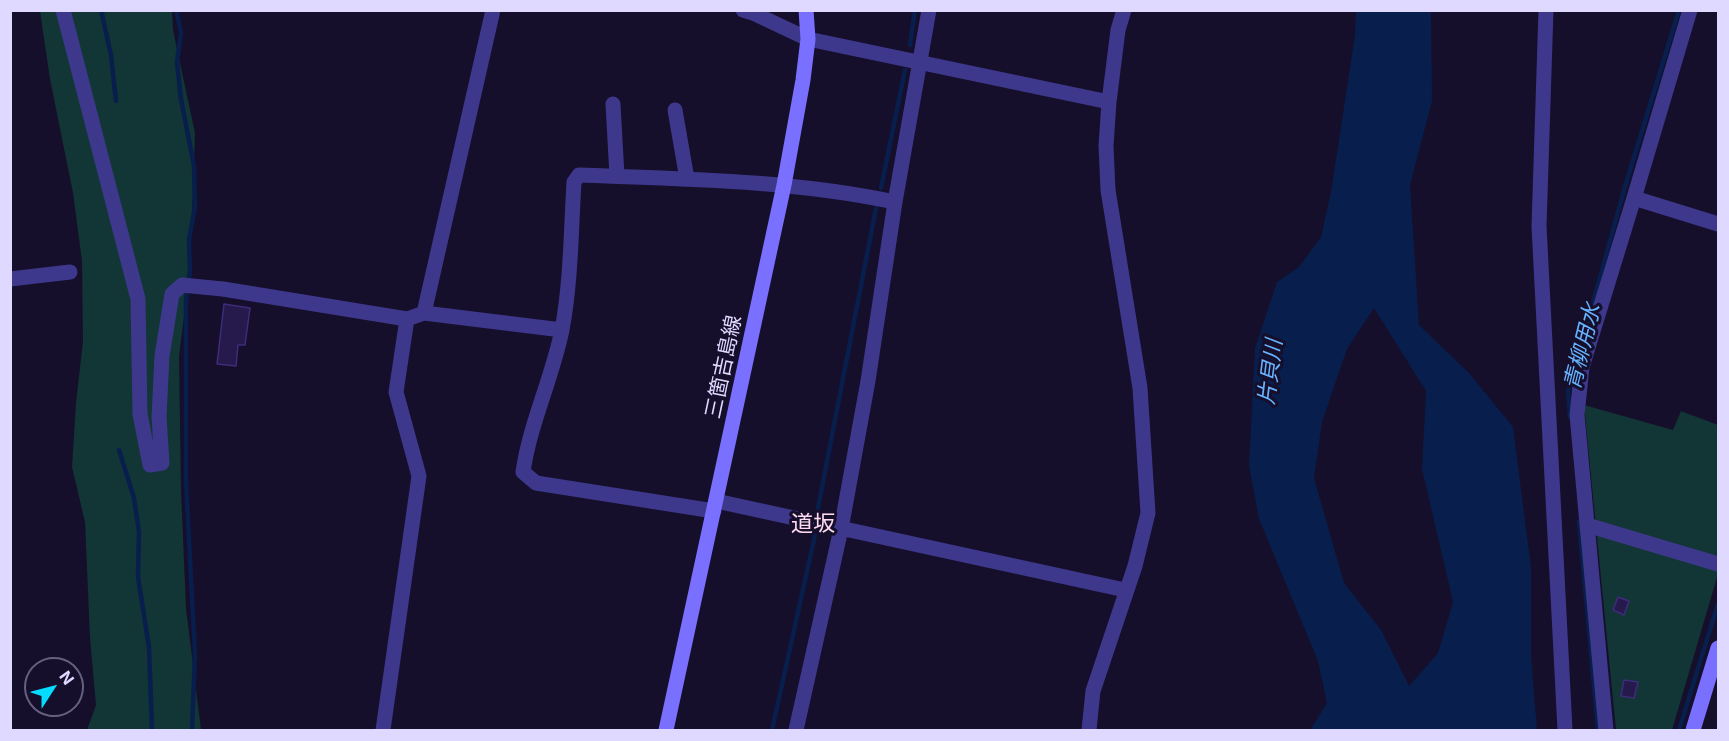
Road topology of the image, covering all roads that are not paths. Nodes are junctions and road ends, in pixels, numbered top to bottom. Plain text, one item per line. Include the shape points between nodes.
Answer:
1 (63, 10) edge
2 (493, 10) edge
3 (743, 10) edge
4 (806, 10) edge
5 (929, 10) edge
6 (1124, 10) edge
7 (1546, 10) edge
8 (1690, 10) edge
9 (808, 39) junction
10 (920, 61) junction
11 (1108, 102) junction
12 (613, 104) dead end
13 (675, 110) dead end
14 (617, 176) junction
15 (687, 179) junction
16 (784, 185) junction
17 (1634, 198) junction
18 (895, 202) junction
19 (1719, 224) edge
20 (70, 272) dead end
21 (10, 279) edge
22 (423, 313) junction
23 (407, 319) junction
24 (562, 330) junction
25 (715, 506) junction
26 (1587, 525) junction
27 (833, 527) junction
28 (1719, 564) edge
29 (1125, 590) junction
30 (1719, 648) edge
31 (383, 730) edge
32 (666, 730) edge
33 (796, 730) edge
34 (1089, 730) edge
35 (1565, 730) edge
36 (1606, 730) edge
37 (1693, 730) edge

1 - 23 street via 138,299 140,414 150,465 162,463 162,356 172,294 182,285
2 - 22 street
3 - 9 street
4 - 9 main road, 三箇吉島線
5 - 10 street
6 - 11 street
7 - 35 street via 1539,226
8 - 17 street
9 - 10 street
9 - 16 main road, 三箇吉島線
10 - 11 street
10 - 18 street
11 - 29 street via 1108,190 1140,388 1148,513
12 - 14 street
13 - 15 street
14 - 15 street
14 - 24 street via 579,175 574,182
15 - 16 street
16 - 18 street via 843,191
16 - 25 main road, 三箇吉島線
17 - 19 street
17 - 26 street via 1582,367 1577,415
18 - 27 street via 868,381
20 - 21 street
22 - 23 street
22 - 24 street
23 - 31 street via 396,392 419,476
24 - 25 street via 527,443 523,472 536,483
25 - 27 street
25 - 32 main road, 三箇吉島線
26 - 28 street
26 - 36 street
27 - 29 street
27 - 33 street
29 - 34 street via 1093,691
30 - 37 main road

